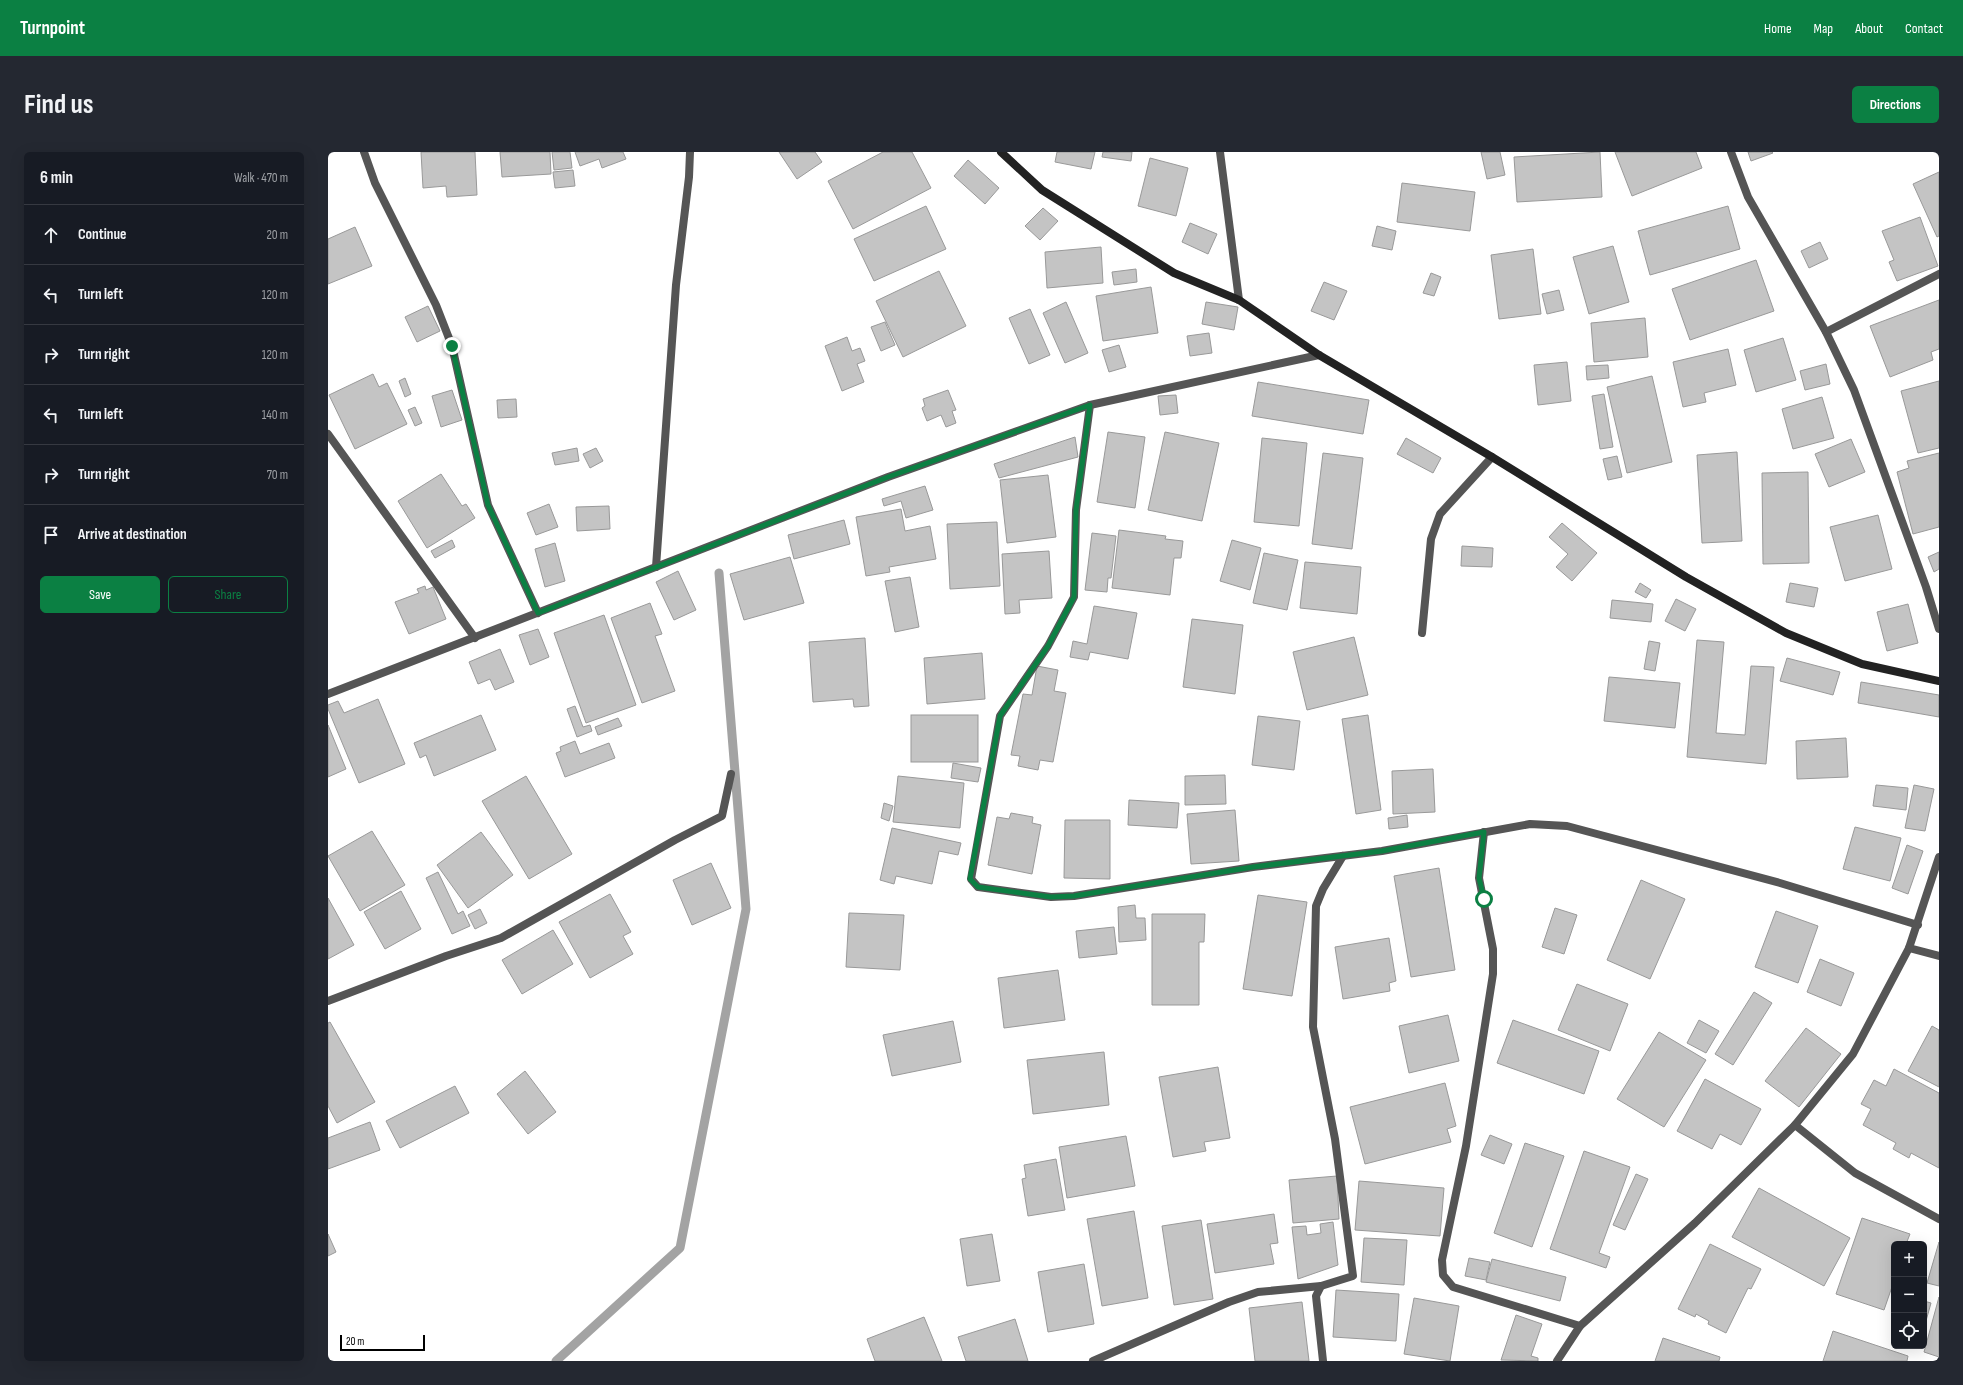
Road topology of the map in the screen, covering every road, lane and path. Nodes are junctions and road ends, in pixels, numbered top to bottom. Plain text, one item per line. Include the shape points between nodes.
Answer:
1 (364, 152) edge
2 (690, 152) edge
3 (1001, 152) edge
4 (1220, 152) edge
5 (1731, 152) edge
6 (1939, 274) edge
7 (1239, 300) junction
8 (1826, 332) junction
9 (1319, 355) junction
10 (1090, 405) junction
11 (328, 434) edge
12 (1492, 457) junction
13 (656, 567) junction
14 (538, 613) junction
15 (1939, 629) edge
16 (1422, 633) dead end
17 (475, 638) junction
18 (1939, 681) edge
19 (328, 694) edge
20 (731, 774) dead end
21 (1484, 832) junction
22 (1343, 856) junction
23 (1939, 857) edge
24 (1918, 925) junction
25 (1909, 948) junction
26 (1939, 956) edge
27 (328, 1000) edge
28 (1795, 1125) junction
29 (1939, 1219) edge
30 (1321, 1286) junction
31 (1580, 1326) junction
32 (1093, 1361) edge
33 (1323, 1361) edge
34 (1557, 1361) edge

1 - 14 street via 374,183 436,305 452,346 488,505
2 - 13 street via 676,285
3 - 7 street via 1042,190 1174,273
4 - 7 street
5 - 8 street via 1748,197
6 - 8 street
7 - 9 street
8 - 15 street via 1854,390
9 - 10 street
9 - 12 street
10 - 13 street via 888,477
10 - 22 street via 1076,510 1074,597 1048,646 1000,716 970,879 978,887 1051,897 1074,896 1253,867
11 - 17 street
12 - 16 street via 1440,514 1431,539
12 - 18 street via 1686,577 1786,633 1862,664
13 - 14 street
14 - 17 street
17 - 19 street
20 - 27 street via 722,816 500,938
21 - 22 street
21 - 24 street via 1530,824 1567,826 1780,883
21 - 31 street via 1479,878 1493,949 1493,974 1466,1146 1442,1260 1443,1275 1453,1287
22 - 30 street via 1316,906 1313,1027 1336,1139 1352,1276
23 - 24 street
24 - 25 street
25 - 26 street
25 - 28 street via 1853,1054
28 - 29 street via 1855,1173
28 - 31 street via 1695,1223
30 - 32 street via 1258,1292
30 - 33 street via 1316,1296
31 - 34 street

